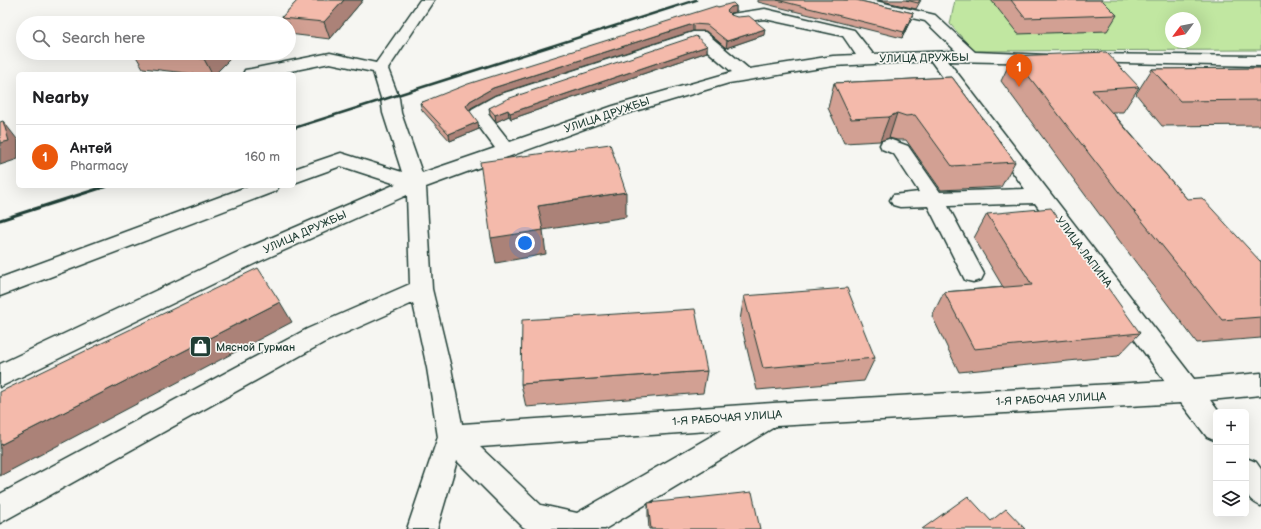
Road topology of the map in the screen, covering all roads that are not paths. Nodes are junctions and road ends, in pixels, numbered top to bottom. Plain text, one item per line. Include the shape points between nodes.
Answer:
1 (427, 0) edge
2 (852, 0) edge
3 (736, 17) edge
4 (936, 56) junction
5 (971, 57) junction
6 (868, 59) junction
7 (1261, 61) edge
8 (380, 69) junction
9 (261, 72) edge
10 (745, 75) junction
11 (889, 145) dead end
12 (506, 150) junction
13 (296, 175) edge
14 (416, 182) junction
15 (264, 188) edge
16 (1041, 196) junction
17 (934, 199) junction
18 (900, 200) dead end
19 (973, 274) dead end
20 (0, 287) edge
21 (422, 289) junction
22 (0, 376) edge
23 (1261, 384) edge
24 (1188, 390) junction
25 (773, 415) junction
26 (1213, 425) edge
27 (451, 437) junction
28 (1249, 475) edge
29 (1261, 492) edge
30 (0, 509) edge
31 (422, 529) edge
32 (579, 529) edge

1 - 8 street
2 - 5 street via 930,18
3 - 6 street via 765,14 848,33
4 - 5 street, УЛИЦА ДРУЖБЫ
4 - 6 street, УЛИЦА ДРУЖБЫ
4 - 16 street, УЛИЦА ЛАПИНА
5 - 7 street, УЛИЦА ДРУЖБЫ
6 - 10 street, УЛИЦА ДРУЖБЫ via 833,61
8 - 9 street via 330,58
8 - 14 street
10 - 12 street, УЛИЦА ДРУЖБЫ via 619,110
10 - 12 street via 699,35 501,100 478,113
11 - 17 street via 901,150
12 - 14 street, УЛИЦА ДРУЖБЫ
13 - 14 street via 341,159
14 - 21 street
14 - 22 street, УЛИЦА ДРУЖБЫ via 248,257
15 - 20 street
16 - 17 street
16 - 24 street, УЛИЦА ЛАПИНА
17 - 18 street
17 - 19 street
21 - 27 street
21 - 30 street via 315,336
23 - 24 street, 1-Я РАБОЧАЯ УЛИЦА
24 - 25 street, 1-Я РАБОЧАЯ УЛИЦА
24 - 26 street, УЛИЦА ЛАПИНА
25 - 27 street, 1-Я РАБОЧАЯ УЛИЦА
25 - 32 street
27 - 31 street
27 - 32 street via 533,517
28 - 29 street

